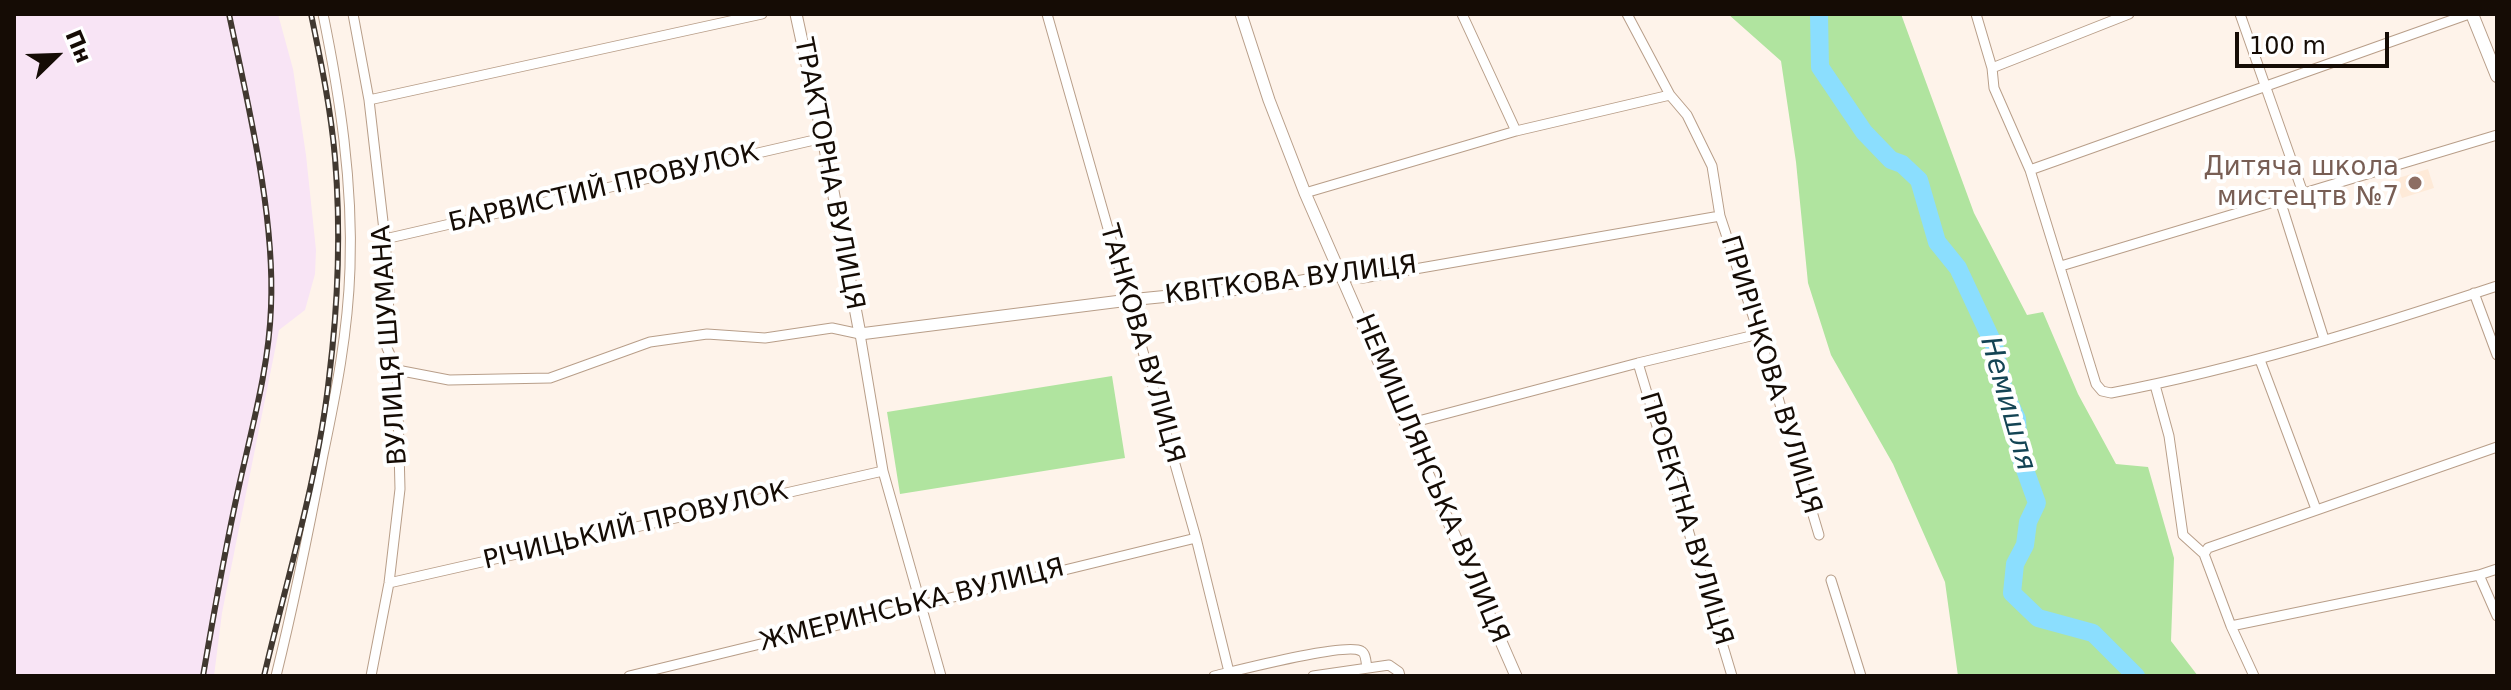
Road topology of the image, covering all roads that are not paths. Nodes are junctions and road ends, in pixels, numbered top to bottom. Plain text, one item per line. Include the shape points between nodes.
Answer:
1 (323, 14) edge
2 (353, 14) edge
3 (762, 14) edge
4 (796, 14) edge
5 (1047, 14) edge
6 (1241, 14) edge
7 (1462, 14) edge
8 (1627, 14) edge
9 (1976, 14) edge
10 (2129, 14) edge
11 (2240, 14) edge
12 (2470, 14) edge
13 (1992, 68) junction
14 (2497, 76) edge
15 (2266, 88) junction
16 (1670, 95) junction
17 (369, 100) junction
18 (1516, 131) junction
19 (2497, 135) edge
20 (823, 138) junction
21 (2030, 170) junction
22 (1305, 193) junction
23 (2303, 193) junction
24 (2280, 200) junction
25 (1720, 216) junction
26 (385, 239) junction
27 (2061, 266) junction
28 (1343, 276) junction
29 (2497, 286) edge
30 (2474, 293) junction
31 (1129, 300) junction
32 (860, 334) junction
33 (1759, 334) junction
34 (2324, 339) junction
35 (2497, 355) edge
36 (2260, 360) junction
37 (1638, 363) junction
38 (397, 370) junction
39 (2155, 385) junction
40 (1407, 424) junction
41 (2497, 447) edge
42 (883, 471) junction
43 (2316, 509) junction
44 (1819, 535) dead end
45 (1196, 538) junction
46 (2204, 554) junction
47 (2497, 569) edge
48 (2479, 575) junction
49 (1831, 580) dead end
50 (389, 583) junction
51 (921, 603) junction
52 (2497, 616) edge
53 (2231, 626) junction
54 (1367, 668) junction
55 (1229, 674) edge
56 (1399, 674) edge
57 (276, 676) edge
58 (371, 676) edge
59 (629, 676) edge
60 (941, 676) edge
61 (1214, 676) edge
62 (1313, 676) edge
63 (1516, 676) edge
64 (1732, 676) edge
65 (1861, 676) edge
66 (2254, 676) edge

1 - 57 street via 346,168 347,319
2 - 17 street, ВУЛИЦЯ ШУМАНА
3 - 17 street
4 - 20 street, ТРАКТОРНА ВУЛИЦЯ
5 - 31 street, ТАНКОВА ВУЛИЦЯ
6 - 22 street, НЕМИШЛЯНСЬКА ВУЛИЦЯ
7 - 18 street
8 - 16 street, ПРИРІЧКОВА ВУЛИЦЯ
9 - 13 street
10 - 13 street
11 - 15 street
12 - 14 main road
12 - 15 street
13 - 21 street via 1994,88
15 - 21 street
15 - 23 street
16 - 18 street
16 - 25 street, ПРИРІЧКОВА ВУЛИЦЯ via 1687,115 1712,166
17 - 26 street, ВУЛИЦЯ ШУМАНА
18 - 22 street
19 - 23 street
20 - 26 street, БАРВИСТИЙ ПРОВУЛОК
20 - 32 street, ТРАКТОРНА ВУЛИЦЯ
21 - 27 street
22 - 28 street, НЕМИШЛЯНСЬКА ВУЛИЦЯ
23 - 24 street
24 - 27 street
24 - 34 street
25 - 28 street, КВІТКОВА ВУЛИЦЯ via 1363,278
25 - 33 street, ПРИРІЧКОВА ВУЛИЦЯ
26 - 38 street, ВУЛИЦЯ ШУМАНА via 387,348
27 - 39 street via 2096,384 2111,393
28 - 31 street, КВІТКОВА ВУЛИЦЯ
28 - 40 street, НЕМИШЛЯНСЬКА ВУЛИЦЯ
29 - 30 street
30 - 34 street
30 - 35 street
31 - 32 street, КВІТКОВА ВУЛИЦЯ
31 - 45 street, ТАНКОВА ВУЛИЦЯ
32 - 38 street via 832,328 765,338 707,334 650,342 550,378 449,380
32 - 42 street
33 - 37 street
33 - 44 street, ПРИРІЧКОВА ВУЛИЦЯ
34 - 36 street
36 - 39 street
36 - 43 street
37 - 40 street
37 - 64 street, ПРОЕКТНА ВУЛИЦЯ
38 - 50 street, ВУЛИЦЯ ШУМАНА via 400,489
39 - 46 street via 2169,436 2183,535
40 - 63 street, НЕМИШЛЯНСЬКА ВУЛИЦЯ
41 - 43 street
42 - 50 street, РІЧИЦЬКИЙ ПРОВУЛОК
42 - 51 street
43 - 46 street via 2208,548
45 - 51 street, ЖМЕРИНСЬКА ВУЛИЦЯ
45 - 55 street, ТАНКОВА ВУЛИЦЯ
46 - 53 street
47 - 48 street
48 - 52 street
48 - 53 street
49 - 65 street
50 - 58 street, ВУЛИЦЯ ШУМАНА
51 - 59 street, ЖМЕРИНСЬКА ВУЛИЦЯ
51 - 60 street
53 - 66 street
54 - 55 street via 1364,653 1346,650
54 - 56 street via 1389,665
54 - 62 street
55 - 61 street

